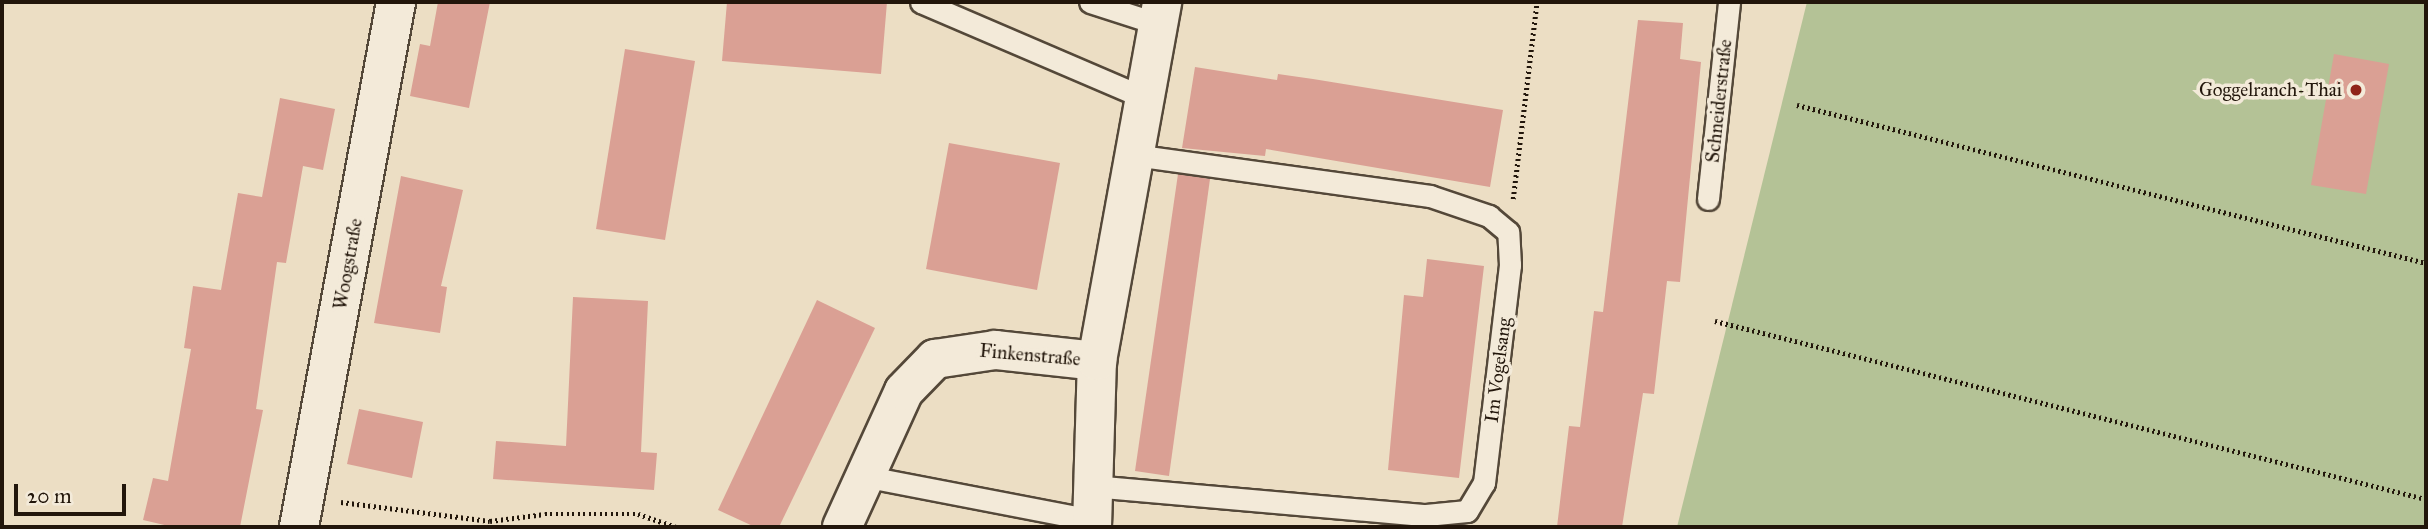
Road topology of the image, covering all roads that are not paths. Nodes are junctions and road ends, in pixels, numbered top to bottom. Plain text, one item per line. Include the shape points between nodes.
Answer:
1 (396, 2) edge
2 (920, 2) edge
3 (1090, 2) edge
4 (1729, 2) edge
5 (1160, 13) edge
6 (1145, 98) junction
7 (1135, 155) junction
8 (1708, 200) dead end
9 (1097, 361) junction
10 (863, 476) junction
11 (1092, 511) edge
12 (302, 512) edge
13 (842, 527) edge

1 - 12 street, Woogstraße
2 - 6 lane
3 - 5 lane
4 - 8 lane, Schneiderstraße
5 - 6 street
6 - 7 street
7 - 9 street
7 - 11 lane, Im Vogelsang via 1430,196 1489,216 1508,232 1510,265 1484,483 1467,511 1426,515
9 - 10 street, Finkenstraße via 986,349 934,359 904,391
9 - 11 street
10 - 11 lane
10 - 13 street, Finkenstraße

